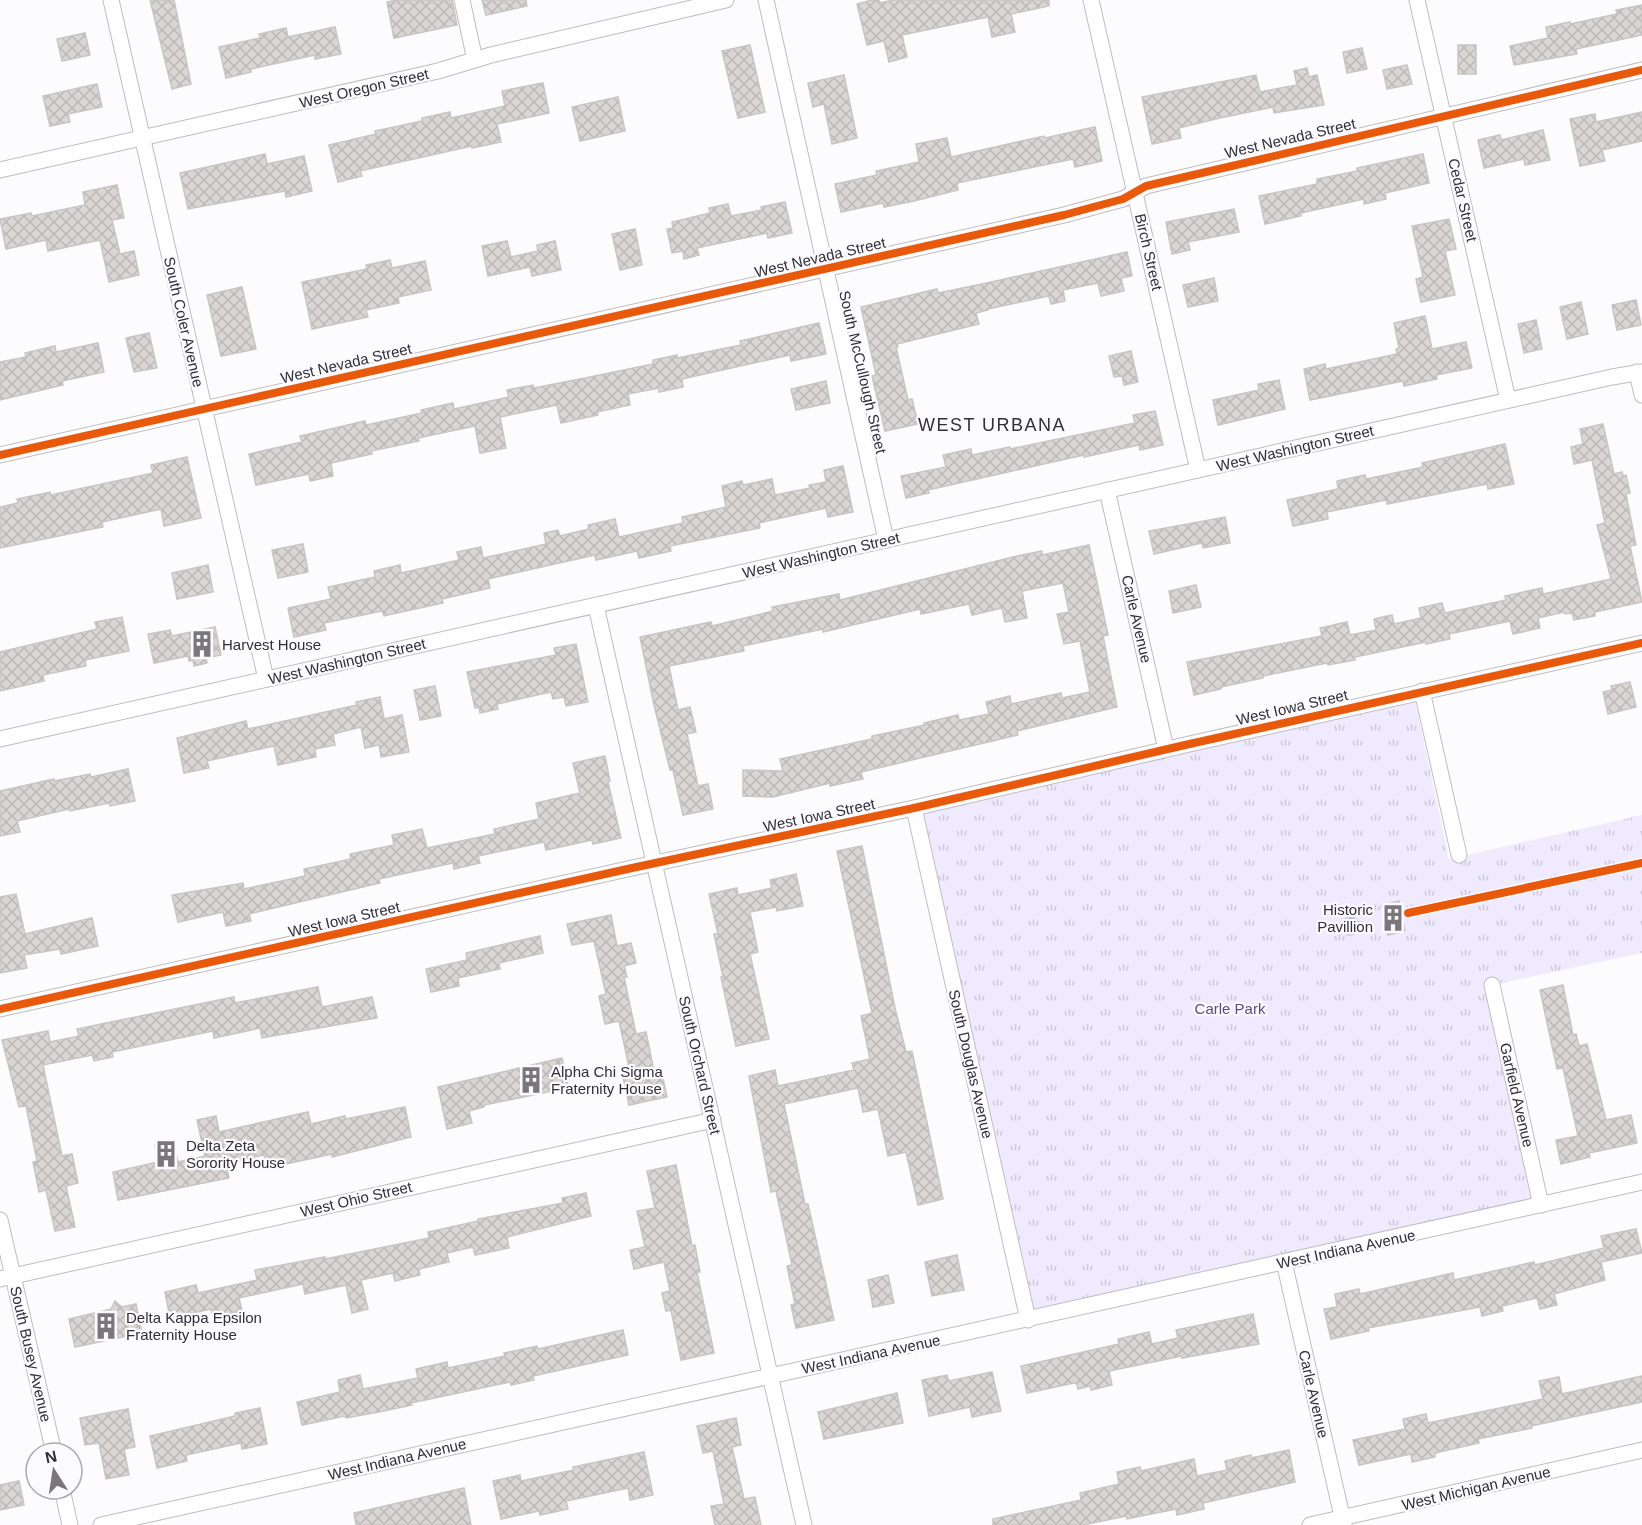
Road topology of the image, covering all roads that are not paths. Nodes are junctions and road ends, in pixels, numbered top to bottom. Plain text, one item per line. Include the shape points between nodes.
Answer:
1 (111, 0) edge
2 (462, 0) edge
3 (726, 0) edge
4 (766, 0) edge
5 (1091, 0) edge
6 (1417, 0) edge
7 (475, 60) junction
8 (1642, 70) edge
9 (1444, 116) junction
10 (142, 138) junction
11 (0, 170) edge
12 (1135, 192) junction
13 (826, 270) junction
14 (1640, 372) edge
15 (1642, 395) edge
16 (1508, 400) junction
17 (204, 409) junction
18 (0, 455) edge
19 (1198, 470) junction
20 (1107, 490) junction
21 (886, 540) junction
22 (596, 606) junction
23 (1642, 643) edge
24 (266, 679) junction
25 (1422, 691) junction
26 (0, 739) edge
27 (1166, 749) junction
28 (914, 808) junction
29 (1459, 855) dead end
30 (654, 864) junction
31 (1492, 985) dead end
32 (0, 1010) edge
33 (713, 1120) junction
34 (1642, 1182) edge
35 (1541, 1206) junction
36 (0, 1220) edge
37 (1284, 1262) junction
38 (7, 1277) edge
39 (1028, 1320) junction
40 (771, 1376) junction
41 (51, 1441) edge
42 (1642, 1450) edge
43 (65, 1501) edge
44 (1343, 1522) edge
45 (70, 1525) edge
46 (101, 1525) edge
47 (804, 1525) edge
48 (1310, 1525) edge

1 - 10 street, South Coler Avenue
2 - 7 street
3 - 7 street, West Oregon Street
4 - 13 street, South McCullough Street
5 - 12 street, Birch Street
6 - 9 street, Cedar Street
7 - 10 street, West Oregon Street
8 - 9 street, West Nevada Street
9 - 12 street, West Nevada Street via 1146,186
9 - 16 street, Cedar Street
10 - 11 street, West Oregon Street
10 - 17 street, South Coler Avenue
12 - 13 street, West Nevada Street via 1123,200 1064,215
12 - 19 street, Birch Street
13 - 17 street, West Nevada Street
13 - 21 street, South McCullough Street
14 - 15 street
14 - 16 street, West Washington Street
16 - 19 street, West Washington Street
17 - 18 street, West Nevada Street
17 - 24 street, South Coler Avenue
19 - 20 street, West Washington Street
20 - 21 street, West Washington Street
20 - 27 street, Carle Avenue
21 - 22 street, West Washington Street
22 - 24 street, West Washington Street
22 - 30 street, South Orchard Street
23 - 25 street, West Iowa Street
24 - 26 street, West Washington Street
25 - 27 street, West Iowa Street
25 - 29 street
27 - 28 street, West Iowa Street
28 - 30 street, West Iowa Street
28 - 39 street, South Douglas Avenue
30 - 32 street, West Iowa Street
30 - 33 street, South Orchard Street
31 - 35 street, Garfield Avenue
33 - 38 street, West Ohio Street
33 - 40 street, South Orchard Street
34 - 35 street, West Indiana Avenue
35 - 37 street, West Indiana Avenue
36 - 38 street, South Busey Avenue
37 - 39 street, West Indiana Avenue
37 - 44 street, Carle Avenue
38 - 41 street, South Busey Avenue
39 - 40 street, West Indiana Avenue
40 - 46 street, West Indiana Avenue
40 - 47 street, South Orchard Street
42 - 44 street, West Michigan Avenue
43 - 45 street
44 - 48 street, West Michigan Avenue

